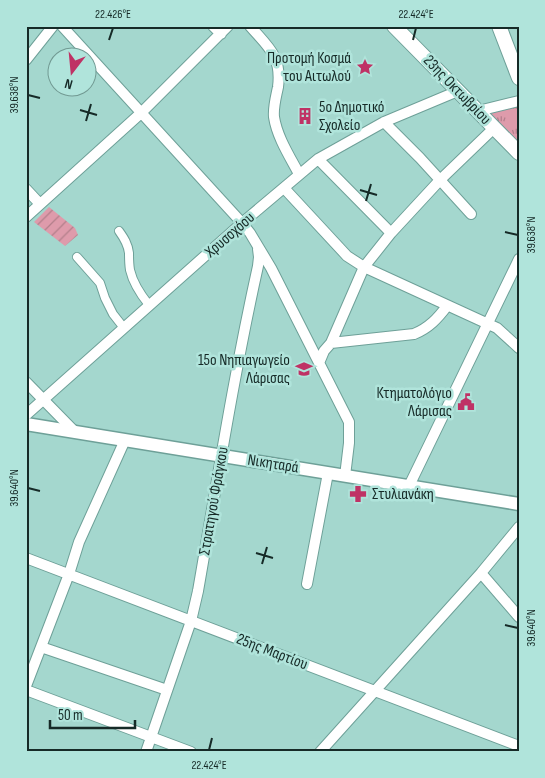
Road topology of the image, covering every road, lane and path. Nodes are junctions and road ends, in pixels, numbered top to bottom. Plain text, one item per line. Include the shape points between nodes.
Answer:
1 (53, 26) edge
2 (62, 26) edge
3 (250, 26) edge
4 (394, 26) edge
5 (499, 26) edge
6 (221, 29) edge
7 (26, 60) edge
8 (519, 78) edge
9 (458, 91) junction
10 (519, 101) edge
11 (478, 111) junction
12 (141, 113) junction
13 (384, 122) junction
14 (494, 128) junction
15 (519, 154) edge
16 (318, 159) junction
17 (299, 174) junction
18 (440, 180) junction
19 (284, 188) junction
20 (26, 189) edge
21 (40, 204) junction
22 (471, 214) dead end
23 (26, 217) edge
24 (242, 223) junction
25 (119, 231) dead end
26 (391, 233) junction
27 (257, 244) junction
28 (77, 257) dead end
29 (519, 259) edge
30 (364, 268) junction
31 (149, 306) junction
32 (447, 306) junction
33 (488, 323) junction
34 (124, 328) junction
35 (330, 343) junction
36 (519, 348) edge
37 (320, 363) junction
38 (26, 382) edge
39 (43, 399) junction
40 (26, 415) edge
41 (26, 424) edge
42 (75, 432) junction
43 (126, 440) junction
44 (221, 456) junction
45 (328, 473) junction
46 (345, 476) junction
47 (409, 486) junction
48 (519, 504) edge
49 (519, 527) edge
50 (26, 558) edge
51 (481, 573) junction
52 (69, 574) junction
53 (307, 584) dead end
54 (519, 617) edge
55 (191, 621) junction
56 (41, 647) junction
57 (26, 688) edge
58 (167, 690) junction
59 (375, 691) junction
60 (151, 737) junction
61 (519, 746) edge
62 (146, 752) edge
63 (191, 752) edge
64 (320, 752) edge

1 - 7 street
2 - 12 street
3 - 17 street via 278,62 274,117
4 - 9 main road, 23ης Οκτωβρίου
5 - 8 main road
6 - 12 street
9 - 11 main road, 23ης Οκτωβρίου
9 - 13 street, Χρυσοχόου
10 - 11 street
11 - 14 main road, 23ης Οκτωβρίου
12 - 21 street
12 - 24 street
13 - 16 street, Χρυσοχόου
13 - 18 street
14 - 15 main road, 23ης Οκτωβρίου
14 - 18 street
16 - 17 street, Χρυσοχόου
16 - 26 street
17 - 19 street, Χρυσοχόου
18 - 22 street
18 - 26 street
19 - 24 street, Χρυσοχόου
19 - 30 street via 347,256
20 - 21 street
21 - 23 street
24 - 27 street
24 - 31 street, Χρυσοχόου
25 - 31 street via 126,242 131,274
26 - 30 street
27 - 37 street
27 - 44 street, Στρατηγού Φράγκου via 258,266
28 - 34 street via 100,283 113,314
29 - 33 street
30 - 32 street
30 - 35 street
31 - 34 street, Χρυσοχόου
32 - 33 street
32 - 35 street via 432,324 414,334
33 - 36 street
33 - 47 street
34 - 39 street, Χρυσοχόου
35 - 37 street
37 - 46 street via 349,422
38 - 39 street
39 - 40 street, Χρυσοχόου
39 - 42 street
41 - 42 street, Νικηταρά
42 - 43 street, Νικηταρά
43 - 44 street, Νικηταρά
43 - 52 street via 79,542
44 - 45 street, Νικηταρά
44 - 55 street, Στρατηγού Φράγκου
45 - 46 street, Νικηταρά
45 - 53 street
46 - 47 street, Νικηταρά
47 - 48 street, Νικηταρά
49 - 51 street
50 - 52 street, 25ης Μαρτίου
51 - 54 street
51 - 59 street
52 - 55 street, 25ης Μαρτίου
52 - 56 street
55 - 58 street, Στρατηγού Φράγκου
55 - 59 street, 25ης Μαρτίου
56 - 57 street
56 - 58 street
57 - 60 street
58 - 60 street, Στρατηγού Φράγκου
59 - 61 street, 25ης Μαρτίου
59 - 64 street
60 - 62 street, Στρατηγού Φράγκου
60 - 63 street

